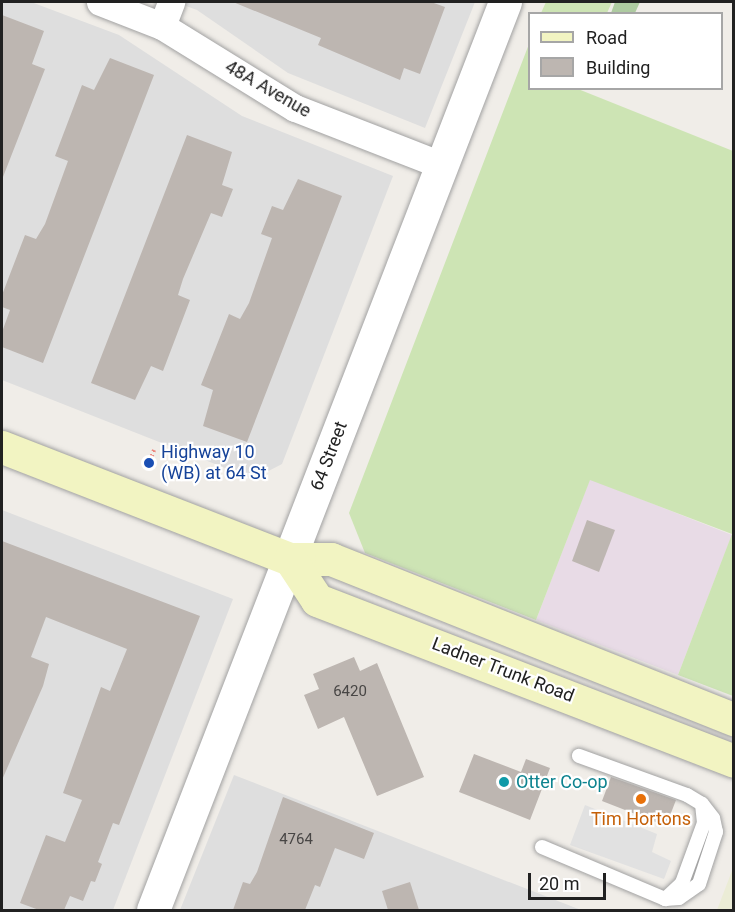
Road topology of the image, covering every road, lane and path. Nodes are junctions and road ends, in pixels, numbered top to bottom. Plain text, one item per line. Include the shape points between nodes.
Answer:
1 (100, 2) edge
2 (505, 2) edge
3 (166, 14) edge
4 (441, 165) junction
5 (2, 447) edge
6 (154, 450) dead end
7 (149, 463) dead end
8 (290, 559) junction
9 (734, 720) edge
10 (579, 756) dead end
11 (734, 760) edge
12 (542, 848) dead end
13 (153, 910) edge

1 - 3 street, 48A Avenue
2 - 4 street, 64 Street
3 - 4 street, 48A Avenue via 295,108
4 - 8 street, 64 Street
5 - 8 main road, Ladner Trunk Road
6 - 7 path
8 - 9 main road, Ladner Trunk Road via 331,559
8 - 11 main road, Ladner Trunk Road via 317,600
8 - 13 street, 64 Street
10 - 12 lane via 702,804 713,818 713,849 699,884 679,898 665,899

